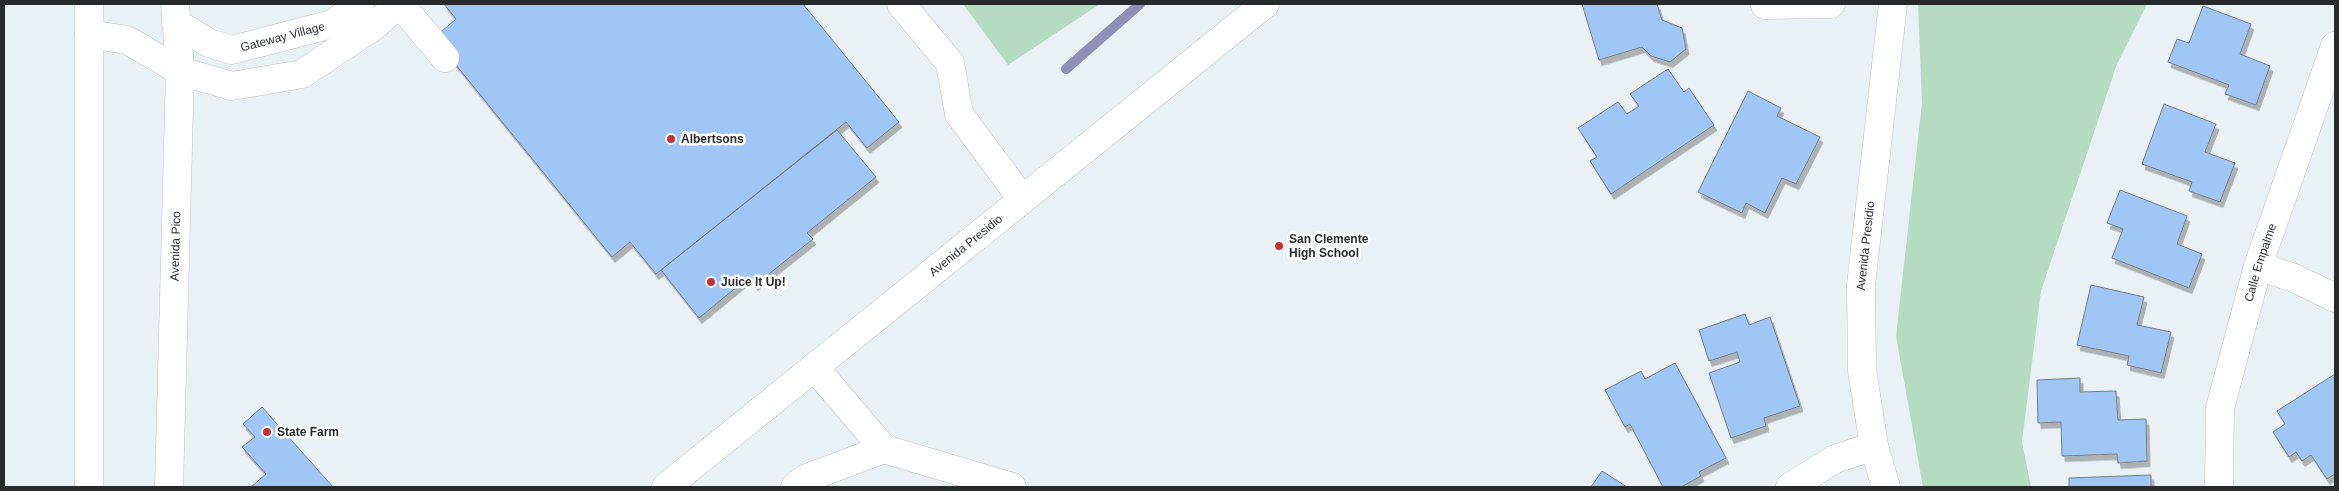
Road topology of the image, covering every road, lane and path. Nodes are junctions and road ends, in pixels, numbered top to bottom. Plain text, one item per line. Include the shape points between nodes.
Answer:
1 (89, 4) edge
2 (360, 4) edge
3 (400, 4) edge
4 (901, 4) edge
5 (1265, 4) edge
6 (1831, 4) edge
7 (1893, 4) edge
8 (1765, 5) dead end
9 (176, 13) edge
10 (89, 34) junction
11 (2335, 46) edge
12 (444, 58) dead end
13 (180, 71) junction
14 (1022, 199) junction
15 (2258, 266) junction
16 (2335, 298) edge
17 (814, 367) junction
18 (1874, 446) junction
19 (884, 449) junction
20 (89, 487) edge
21 (169, 487) edge
22 (666, 487) edge
23 (795, 487) edge
24 (1012, 487) edge
25 (1790, 487) edge
26 (1886, 487) edge
27 (2218, 487) edge

1 - 10 main road
2 - 9 main road, Gateway Village via 332,24 232,50 209,43
3 - 12 main road
3 - 13 main road via 374,26 302,74 232,86
4 - 14 main road via 950,63 959,114
5 - 14 main road, Avenida Presidio
6 - 8 main road
7 - 18 main road, Avenida Presidio via 1861,285 1862,370
9 - 13 main road, Avenida Pico
10 - 13 main road via 127,40
10 - 20 main road
11 - 15 main road, Calle Empalme
13 - 21 main road, Avenida Pico
14 - 17 main road, Avenida Presidio
15 - 16 main road via 2294,278
15 - 27 main road, Calle Empalme via 2220,408
17 - 19 main road
17 - 22 main road, Avenida Presidio
18 - 25 main road via 1835,459
18 - 26 main road, Avenida Presidio
19 - 23 main road via 804,479
19 - 24 main road

